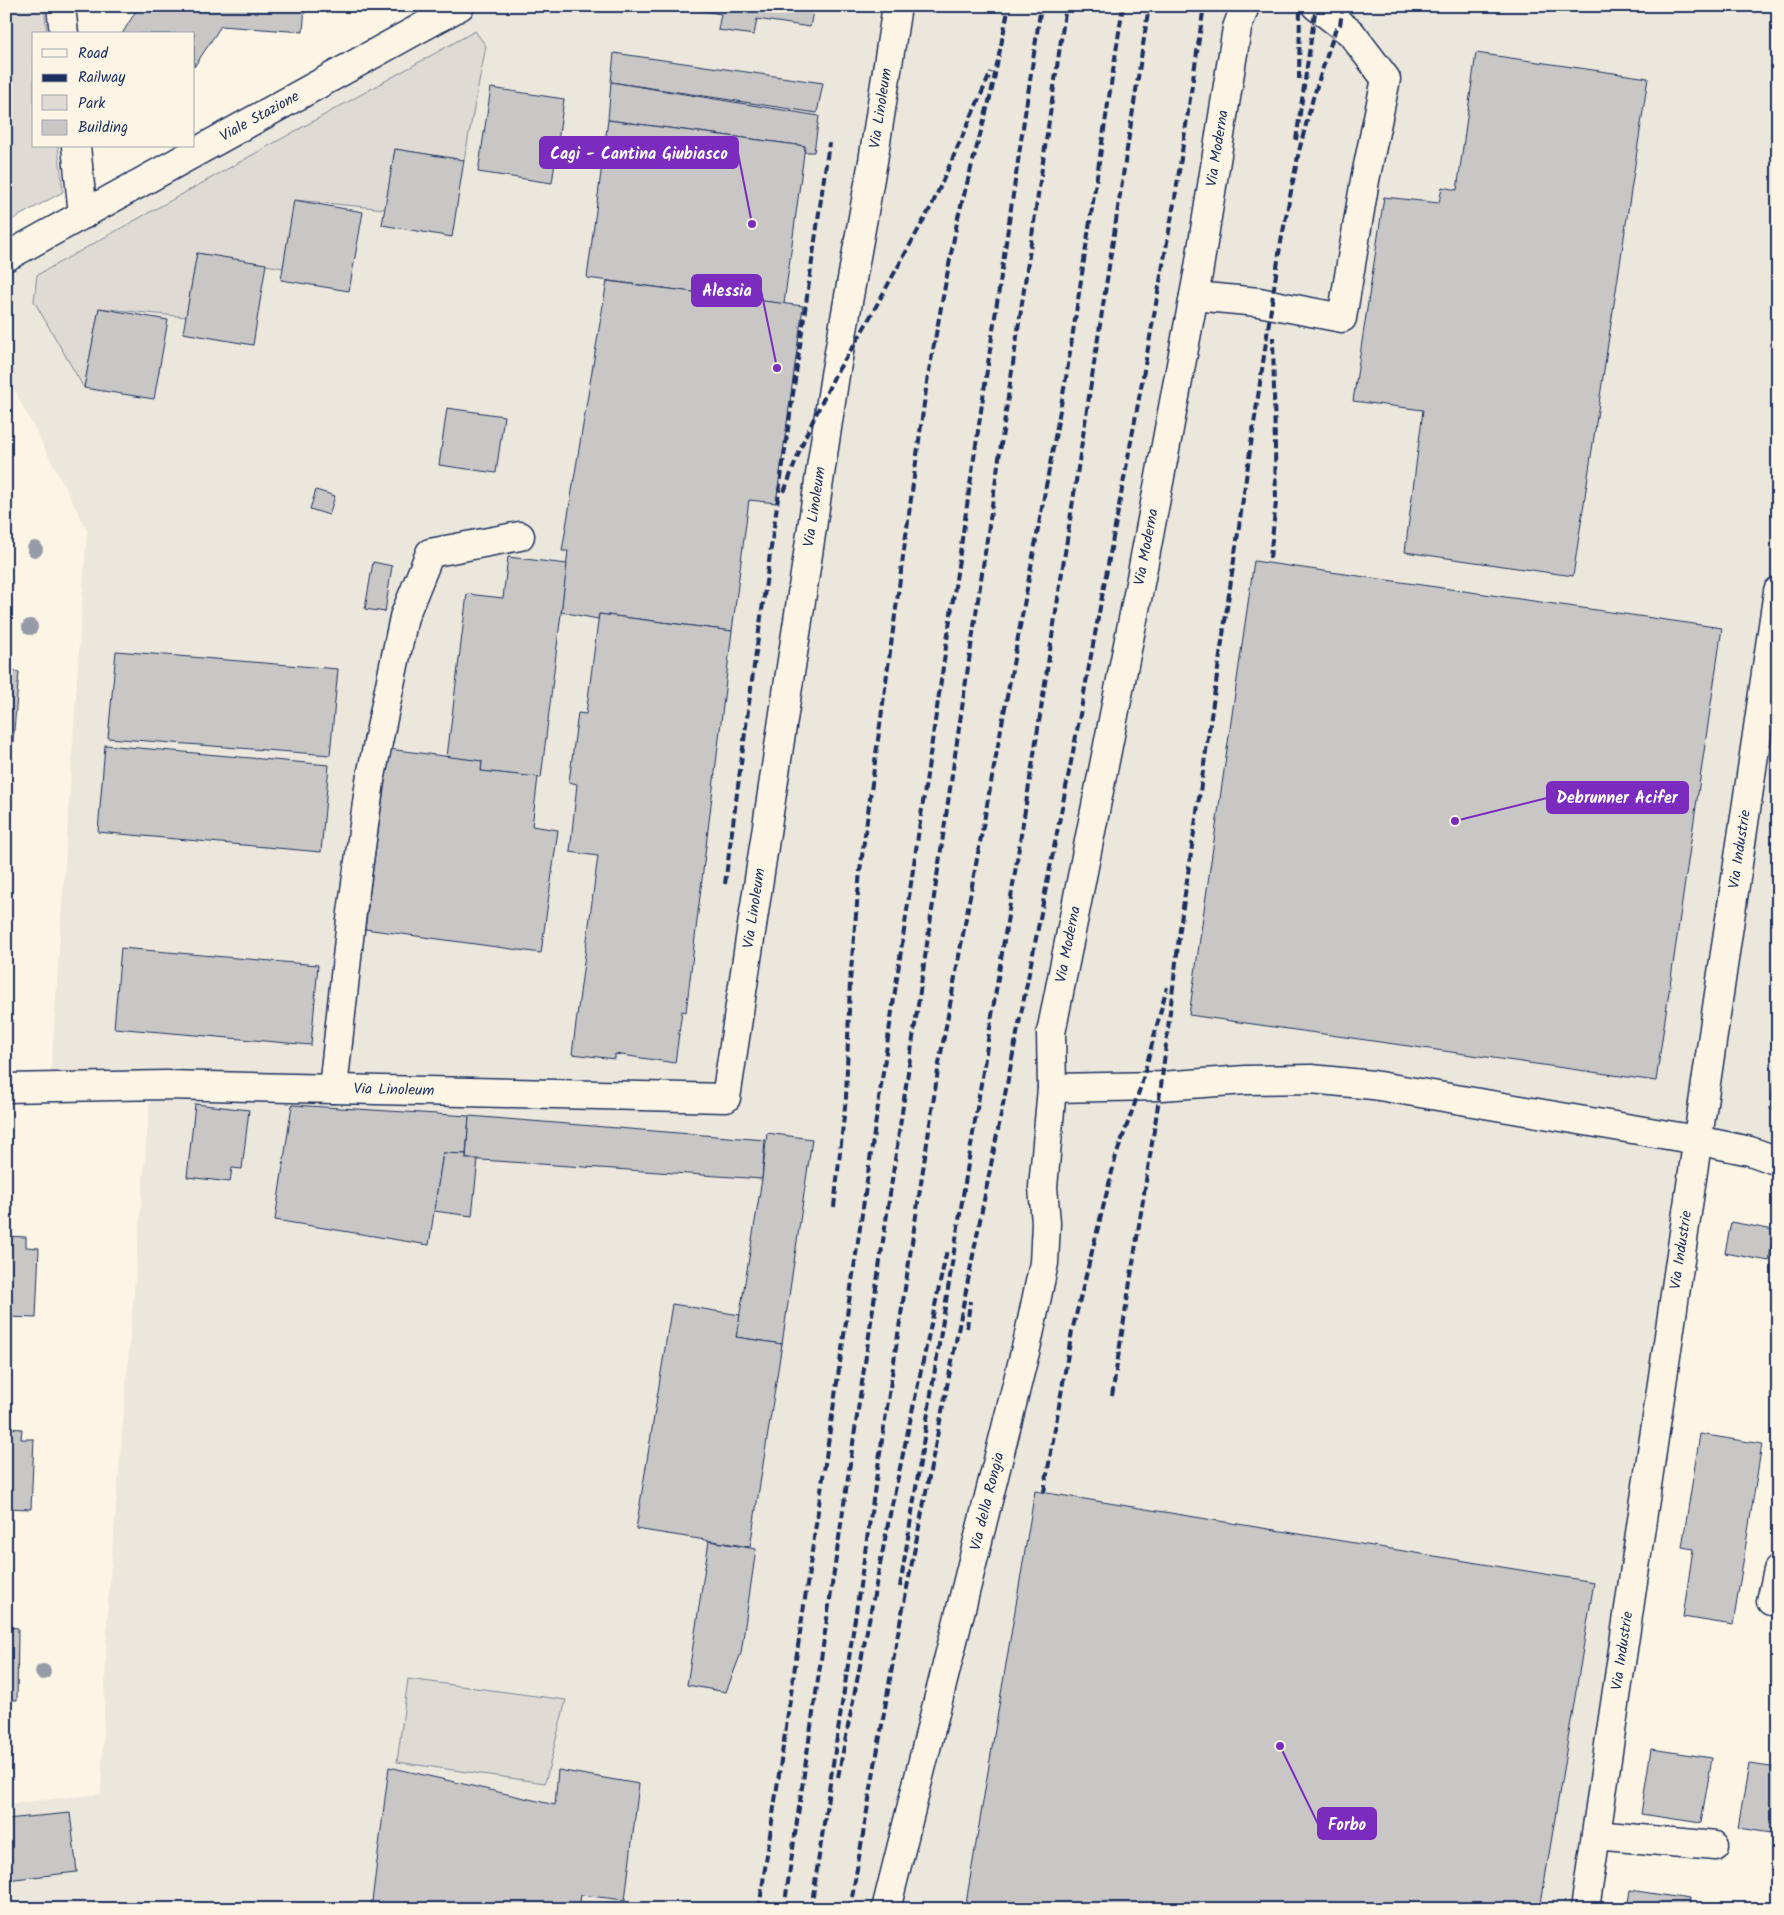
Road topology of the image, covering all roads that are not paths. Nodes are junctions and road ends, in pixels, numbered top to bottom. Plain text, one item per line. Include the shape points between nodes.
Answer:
1 (60, 6) edge
2 (460, 6) edge
3 (897, 6) edge
4 (1245, 6) edge
5 (1316, 6) edge
6 (64, 32) edge
7 (76, 148) edge
8 (83, 214) junction
9 (6, 257) edge
10 (1194, 296) junction
11 (520, 536) dead end
12 (1778, 591) edge
13 (6, 1088) edge
14 (1052, 1088) junction
15 (333, 1089) junction
16 (1697, 1140) junction
17 (1778, 1161) edge
18 (1778, 1570) edge
19 (1771, 1601) dead end
20 (1596, 1835) junction
21 (1716, 1846) dead end
22 (886, 1909) edge
23 (1585, 1909) edge

1 - 6 street
2 - 8 street, Viale Stazione
3 - 15 street, Via Linoleum via 836,375 726,1098
4 - 10 street, Via Moderna via 1237,28
5 - 10 street via 1351,33 1386,79 1342,318 1258,302
7 - 8 street
8 - 9 street, Viale Stazione
10 - 14 street, Via Moderna via 1051,1033
11 - 15 street via 430,553 404,616 370,781
12 - 16 street, Via Industrie
13 - 15 street, Via Linoleum via 166,1085
14 - 16 street via 1311,1079 1373,1085
14 - 22 street, Via della Rongia via 1043,1186 1046,1223 1044,1263 1027,1344
16 - 17 street via 1750,1151
16 - 20 street, Via Industrie
18 - 19 street
20 - 21 street
20 - 23 street, Via Industrie

